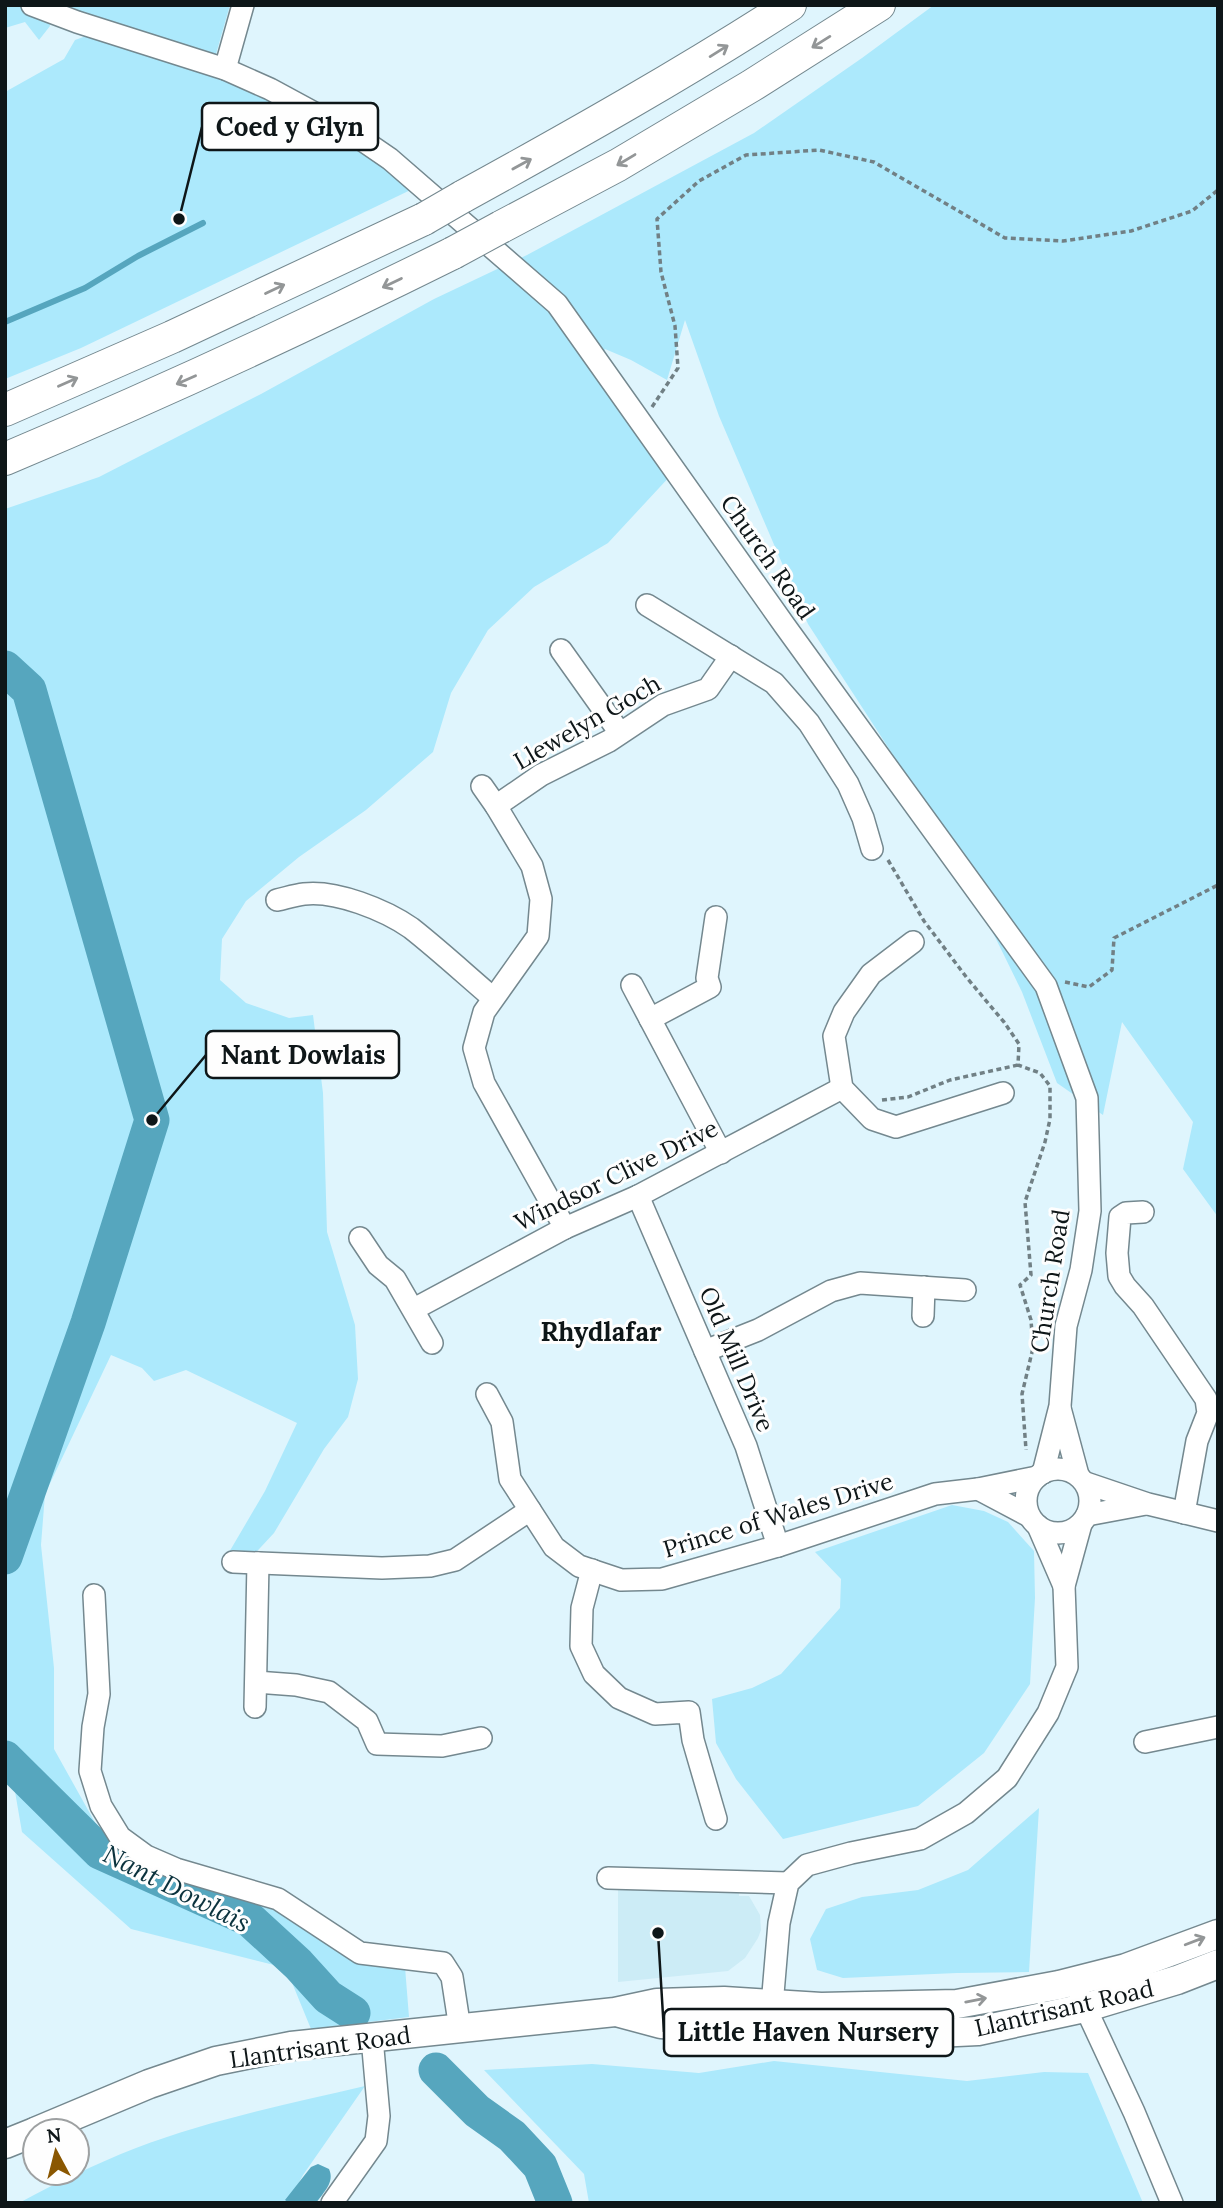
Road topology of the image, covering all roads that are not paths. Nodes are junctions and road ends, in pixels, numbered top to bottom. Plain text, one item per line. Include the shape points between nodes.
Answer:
1 (32, 5) edge
2 (243, 5) edge
3 (790, 5) edge
4 (879, 5) edge
5 (225, 69) junction
6 (5, 410) edge
7 (5, 459) edge
8 (646, 605) dead end
9 (561, 650) dead end
10 (731, 656) junction
11 (621, 733) junction
12 (482, 786) dead end
13 (496, 806) junction
14 (872, 849) road end
15 (277, 900) dead end
16 (716, 917) dead end
17 (913, 942) dead end
18 (632, 985) dead end
19 (493, 998) junction
20 (650, 1019) junction
21 (1003, 1093) dead end
22 (849, 1095) junction
23 (721, 1153) junction
24 (638, 1196) junction
25 (1143, 1212) dead end
26 (565, 1228) junction
27 (360, 1238) dead end
28 (924, 1287) junction
29 (965, 1290) dead end
30 (414, 1309) junction
31 (923, 1316) dead end
32 (432, 1343) dead end
33 (705, 1350) junction
34 (487, 1394) dead end
35 (1060, 1406) junction
36 (1033, 1476) junction
37 (1082, 1479) junction
38 (978, 1489) junction
39 (1149, 1504) junction
40 (530, 1510) junction
41 (1184, 1513) junction
42 (1084, 1520) junction
43 (1034, 1521) junction
44 (1218, 1521) edge
45 (778, 1546) junction
46 (233, 1562) dead end
47 (258, 1563) junction
48 (592, 1570) junction
49 (1064, 1586) junction
50 (94, 1595) dead end
51 (256, 1682) junction
52 (255, 1707) dead end
53 (1218, 1727) edge
54 (481, 1738) dead end
55 (1145, 1742) dead end
56 (716, 1819) dead end
57 (608, 1878) dead end
58 (788, 1882) junction
59 (1218, 1934) edge
60 (1218, 1964) edge
61 (1074, 1981) junction
62 (1084, 2008) junction
63 (771, 2017) junction
64 (460, 2029) junction
65 (372, 2038) junction
66 (71, 2117) edge
67 (332, 2203) edge
68 (1172, 2203) edge

1 - 5 street, Church Road
2 - 5 street
6 -> 3 highway, bridge via 424,219 713,55
4 -> 7 highway, bridge via 629,158 453,253 304,326
5 - 35 street, Church Road via 355,135 390,159 557,304 1046,986 1087,1098 1090,1212 1066,1326
8 - 10 street
9 - 11 street
10 - 11 street, Llewelyn Goch via 708,689 663,705
10 - 14 street via 774,683 809,723 848,784
11 - 13 street, Llewelyn Goch via 541,775
12 - 13 street
13 - 19 street via 532,866 541,900 538,936
15 - 19 street via 304,894 340,897 383,914 409,927
16 - 20 street via 707,978 710,987
17 - 22 street via 871,974 844,1012 834,1036
18 - 20 street
19 - 26 street via 474,1048 484,1083
20 - 23 street
21 - 22 street via 896,1127 872,1119
22 - 23 street, Windsor Clive Drive
23 - 24 street, Windsor Clive Drive
24 - 26 street, Windsor Clive Drive
24 - 33 street, Old Mill Drive
25 - 41 street via 1120,1217 1119,1276 1206,1399 1208,1413 1197,1441
26 - 30 street, Windsor Clive Drive
27 - 30 street
28 - 29 street
28 - 31 street
28 - 33 street via 860,1283 831,1291 758,1330
30 - 32 street
33 - 45 street, Old Mill Drive via 746,1446
34 - 40 street, Prince of Wales Drive via 502,1422 510,1479
35 - 36 street, Church Road
35 - 37 street, Church Road
36 - 37 street via 1058,1468
36 - 38 street, Prince of Wales Drive
36 - 43 street via 1026,1506
37 - 39 street
37 - 42 street via 1091,1505
38 - 43 street
38 - 45 street, Prince of Wales Drive via 935,1494
39 - 41 street
39 - 42 street
40 - 47 street via 455,1560 430,1566 382,1569
40 - 48 street, Prince of Wales Drive via 554,1547
41 - 44 street
42 - 43 street via 1059,1534
42 - 49 street
43 - 49 street
45 - 48 street, Prince of Wales Drive via 662,1578 621,1580
46 - 47 street
47 - 51 street
48 - 56 street via 582,1608 581,1646 594,1674 619,1698 655,1714 689,1712
49 - 58 street via 1067,1667 1048,1713 1007,1778 966,1813 920,1839 807,1865
50 - 64 street via 99,1694 90,1771 101,1807 120,1837 146,1856 176,1869 278,1899 360,1953 443,1963 452,1977
51 - 52 street
51 - 54 street via 329,1692 367,1721 377,1744 442,1746
53 - 55 street
57 - 58 street
58 - 63 street via 779,1923
61 -> 59 main road, Llantrisant Road via 1126,1968
60 - 62 main road, Llantrisant Road
61 - 62 street
63 -> 61 main road, Llantrisant Road via 821,2007 957,2004
62 - 63 main road, Llantrisant Road via 978,2031 894,2035
62 - 68 street
63 - 64 main road, Llantrisant Road via 724,2001 657,2003
64 - 65 main road, Llantrisant Road
65 - 66 main road, Llantrisant Road via 291,2046 216,2061
65 - 67 street via 379,2116 376,2141

